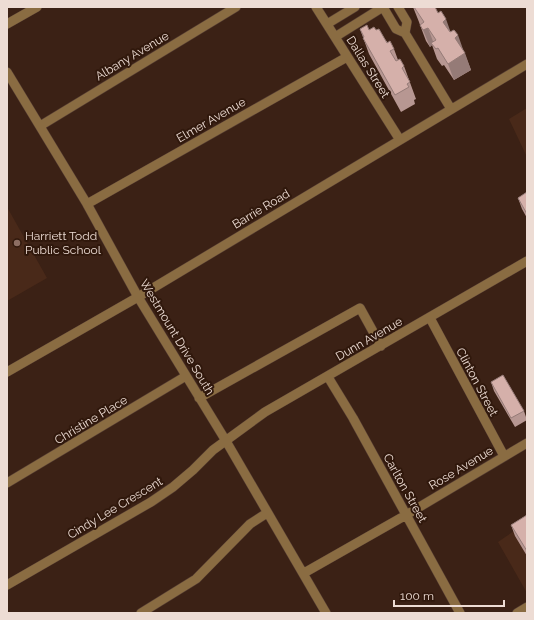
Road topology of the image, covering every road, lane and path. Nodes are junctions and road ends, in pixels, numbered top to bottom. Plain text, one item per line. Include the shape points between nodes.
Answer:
1 (37, 7) edge
2 (236, 7) edge
3 (316, 7) edge
4 (355, 7) edge
5 (383, 7) edge
6 (398, 7) edge
7 (7, 24) edge
8 (327, 24) junction
9 (405, 32) junction
10 (334, 37) junction
11 (347, 57) junction
12 (527, 64) edge
13 (7, 72) edge
14 (452, 109) junction
15 (40, 126) junction
16 (400, 140) junction
17 (88, 204) junction
18 (527, 261) edge
19 (138, 297) junction
20 (430, 318) junction
21 (382, 346) junction
22 (7, 372) edge
23 (186, 376) junction
24 (328, 377) junction
25 (199, 398) junction
26 (226, 441) junction
27 (527, 443) edge
28 (504, 456) junction
29 (7, 484) edge
30 (267, 513) junction
31 (406, 515) junction
32 (304, 573) junction
33 (7, 585) edge
34 (527, 607) edge
35 (141, 613) edge
36 (326, 613) edge
37 (460, 613) edge
38 (517, 613) edge

1 - 7 street
2 - 15 street, Albany Avenue
3 - 8 street, Dallas Street
4 - 8 street
5 - 9 street via 396,29
5 - 10 street
6 - 9 street via 407,22
8 - 10 street, Dallas Street
9 - 14 street
10 - 11 street, Dallas Street
11 - 16 street, Dallas Street
11 - 17 street, Elmer Avenue
12 - 14 street, Barrie Road
13 - 15 street, Westmount Drive South
14 - 16 street, Barrie Road
15 - 17 street, Westmount Drive South
16 - 19 street, Barrie Road
17 - 19 street, Westmount Drive South
18 - 20 street, Dunn Avenue
19 - 22 street, Barrie Road
19 - 23 street, Westmount Drive South
20 - 21 street, Dunn Avenue
20 - 28 street, Clinton Street
21 - 24 street, Dunn Avenue
21 - 25 street via 360,308
23 - 25 street, Westmount Drive South
23 - 29 street, Christine Place
24 - 26 street, Dunn Avenue via 265,412
24 - 31 street, Carlton Street
25 - 26 street, Westmount Drive South
26 - 30 street, Westmount Drive South
26 - 33 street, Cindy Lee Crescent via 213,450 194,470 151,502
27 - 28 street, Rose Avenue
28 - 31 street, Rose Avenue
30 - 32 street, Westmount Drive South
30 - 35 street via 250,524 196,579
31 - 32 street, Rose Avenue
31 - 37 street, Carlton Street
32 - 36 street, Westmount Drive South
34 - 38 street

